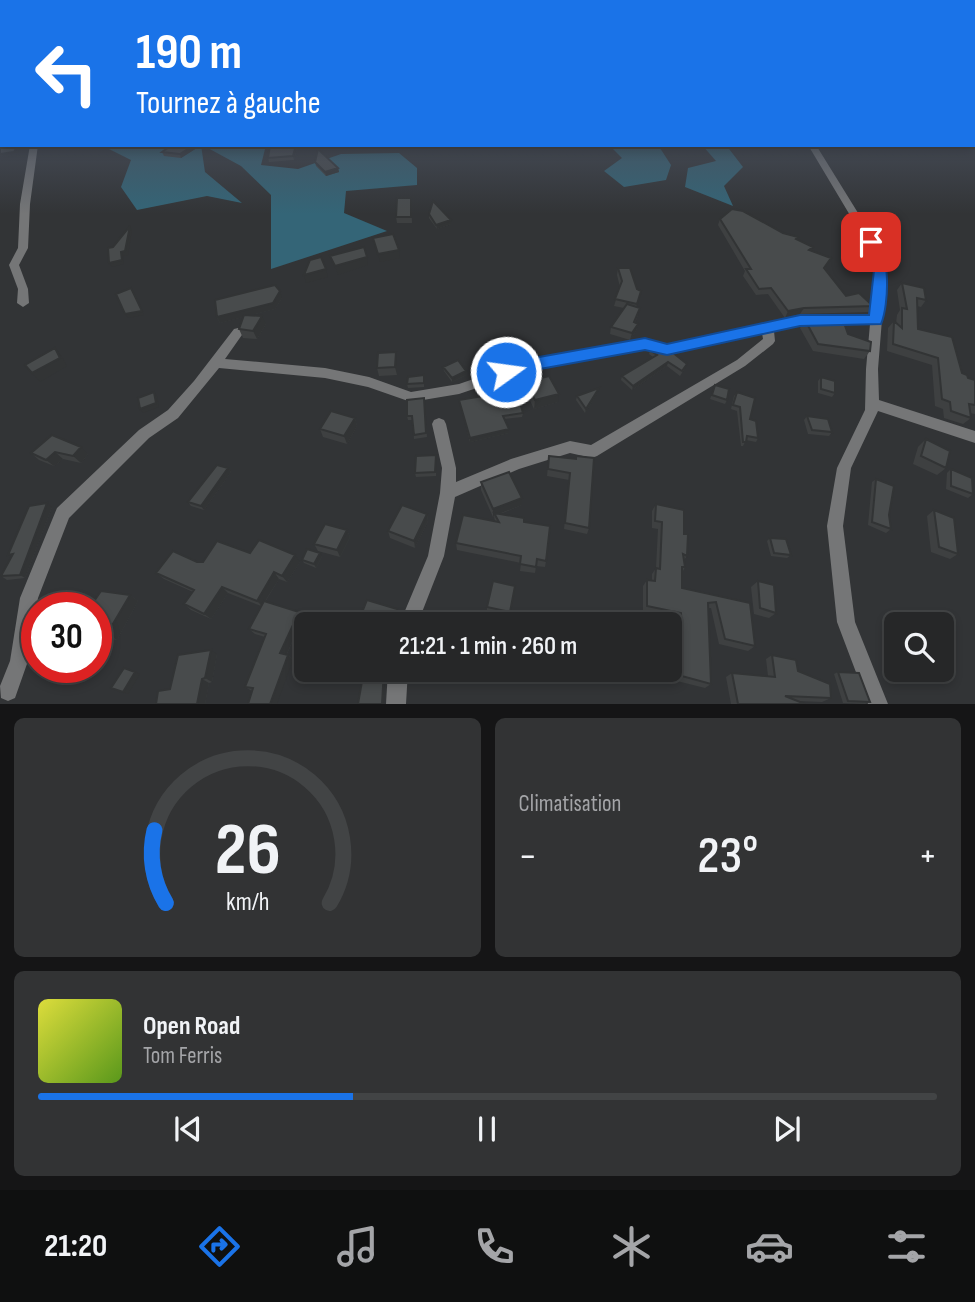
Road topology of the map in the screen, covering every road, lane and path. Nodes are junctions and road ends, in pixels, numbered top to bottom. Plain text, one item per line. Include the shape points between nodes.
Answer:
1 (34, 148) edge
2 (814, 148) edge
3 (23, 303) dead end
4 (876, 320) junction
5 (768, 329) junction
6 (238, 332) edge
7 (216, 363) junction
8 (873, 404) junction
9 (439, 424) dead end
10 (975, 437) edge
11 (447, 493) junction
12 (413, 612) edge
13 (397, 682) edge
14 (8, 691) dead end
15 (396, 704) edge
16 (878, 704) edge

1 - 3 street via 23,248 14,265
2 - 4 street via 871,242 881,270
4 - 5 street via 800,320
4 - 8 street
5 - 7 street via 667,350 645,344 528,365 459,389 411,397 326,373
5 - 11 street via 769,341 741,363 592,452 570,447
6 - 7 street
7 - 14 street via 173,414 144,434 64,513 29,598 19,661
8 - 10 street
8 - 16 street via 844,468 835,526 846,622
9 - 11 street via 449,468
11 - 12 street via 436,556
13 - 15 street

